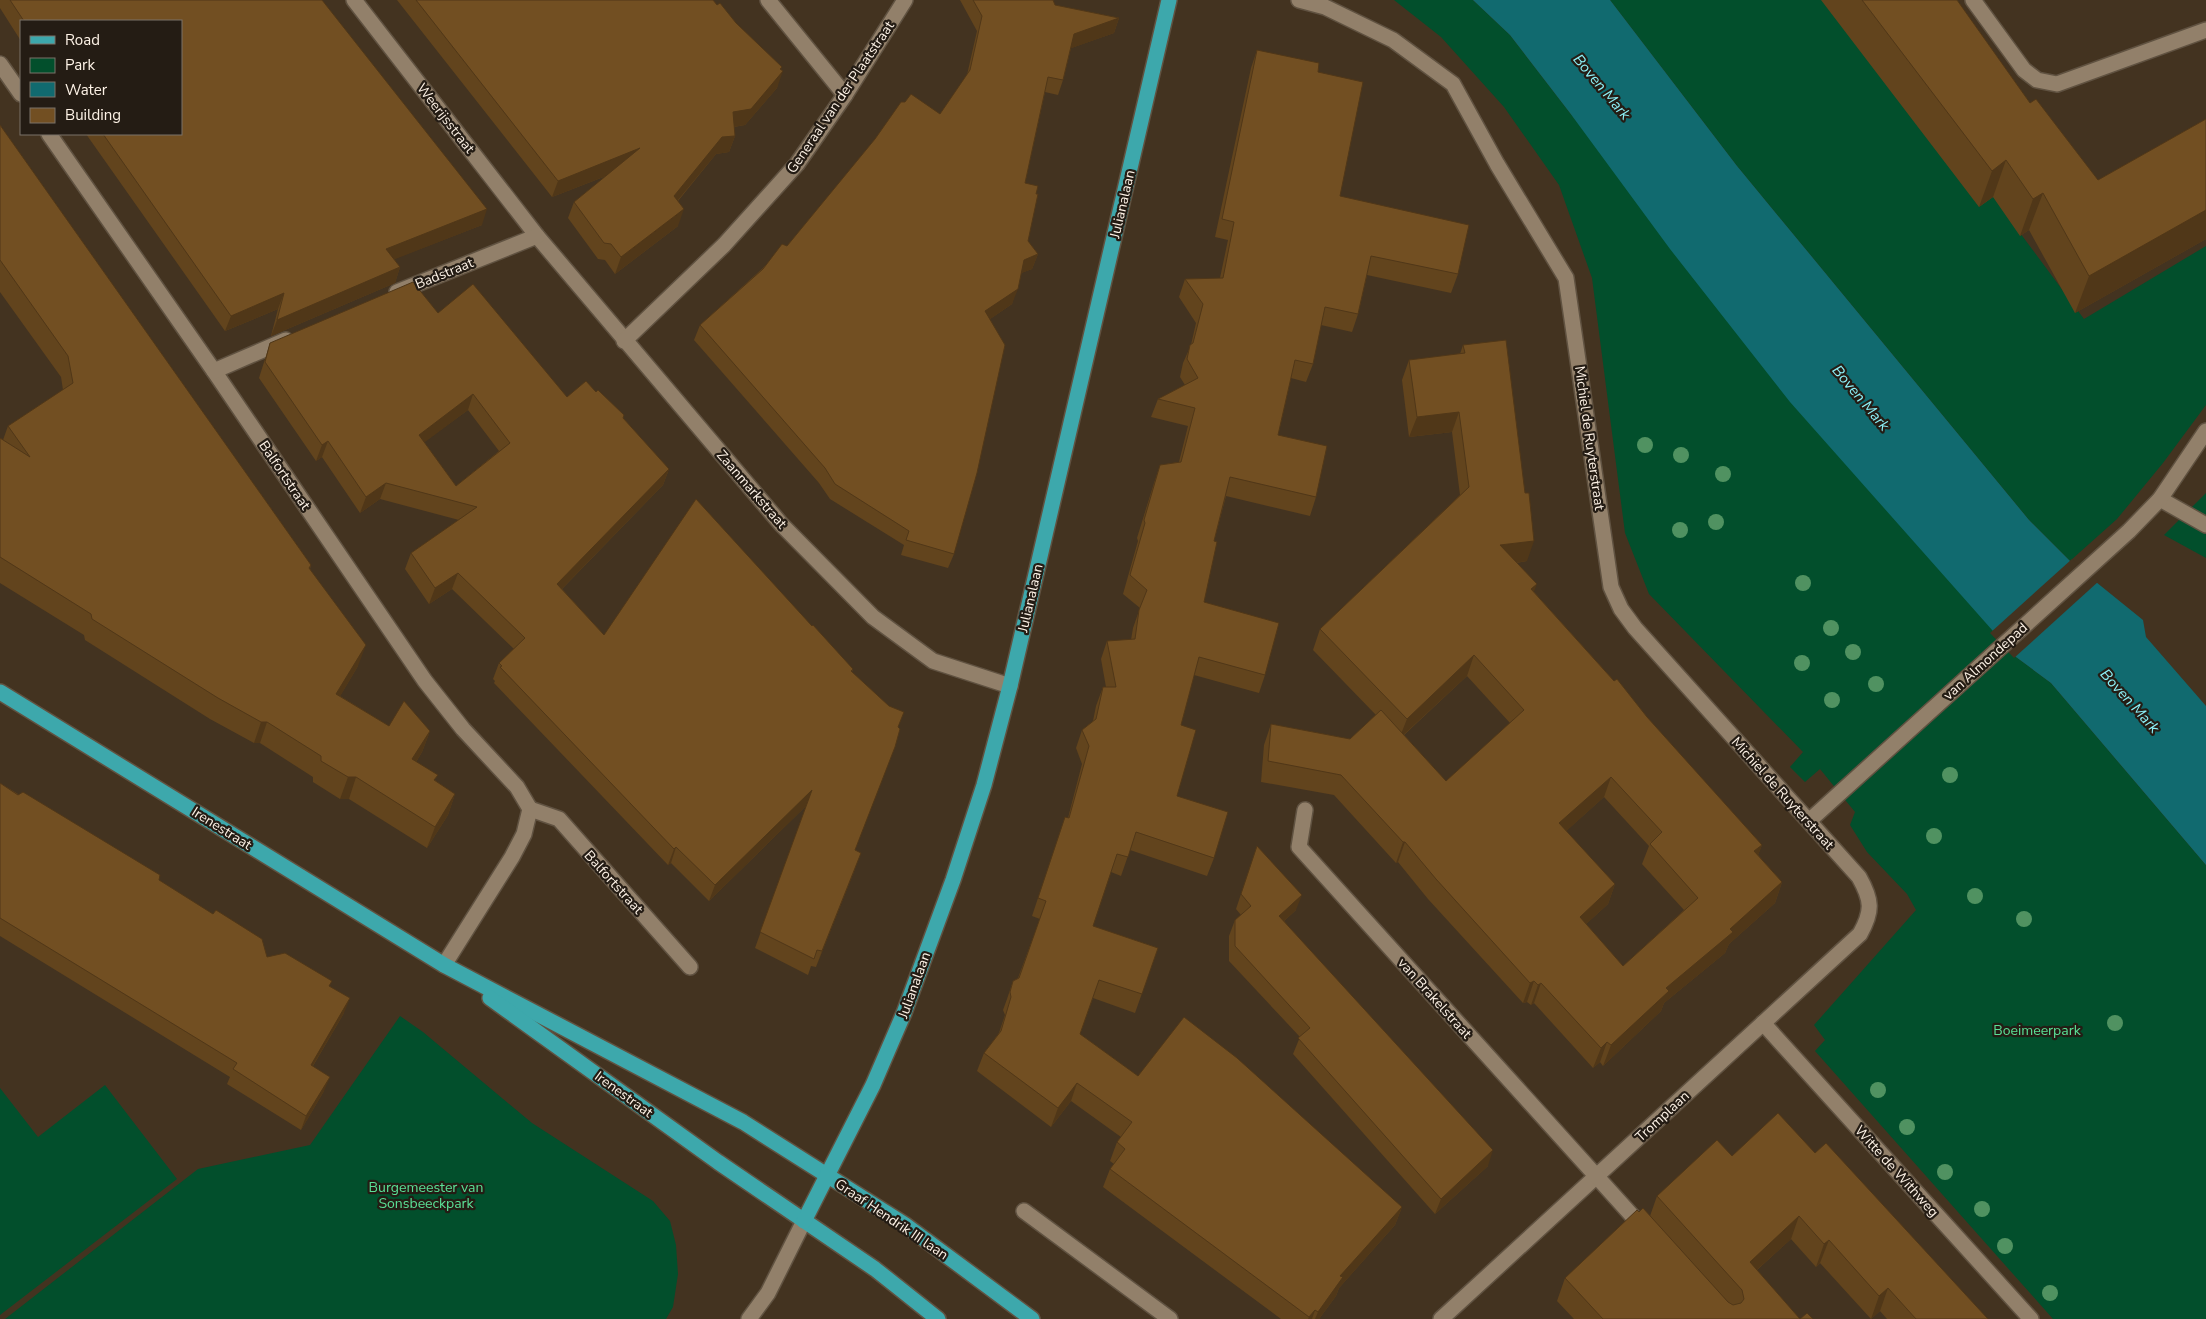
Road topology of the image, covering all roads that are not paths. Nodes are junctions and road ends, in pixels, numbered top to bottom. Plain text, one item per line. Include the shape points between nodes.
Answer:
1 (354, 0) edge
2 (768, 0) edge
3 (905, 0) edge
4 (1169, 0) edge
5 (1299, 0) edge
6 (1973, 0) edge
7 (2206, 30) edge
8 (0, 64) edge
9 (20, 93) edge
10 (844, 95) junction
11 (49, 135) edge
12 (537, 236) junction
13 (387, 296) edge
14 (296, 335) edge
15 (624, 341) junction
16 (214, 371) junction
17 (2206, 431) edge
18 (2160, 499) junction
19 (2206, 525) edge
20 (1010, 686) junction
21 (0, 692) edge
22 (530, 809) junction
23 (1305, 810) dead end
24 (1809, 821) junction
25 (1870, 906) joint
26 (444, 964) junction
27 (690, 967) dead end
28 (1763, 1024) junction
29 (828, 1176) junction
30 (1596, 1177) junction
31 (1024, 1211) dead end
32 (804, 1221) junction
33 (1655, 1241) edge
34 (750, 1319) edge
35 (938, 1319) edge
36 (1032, 1319) edge
37 (1170, 1319) edge
38 (1441, 1319) edge
39 (2031, 1319) edge

1 - 12 street, Weerijsstraat
2 - 10 street
3 - 10 street, Generaal van der Plaatstraat
4 - 20 main road, Julianalaan
5 - 24 street, Michiel de Ruyterstraat via 1325,7 1393,40 1453,84 1566,278 1611,587 1621,609
6 - 7 street via 2024,70 2037,80 2057,84
8 - 9 street
10 - 15 street, Generaal van der Plaatstraat via 797,164 724,245
11 - 16 street, Balfortstraat
12 - 13 street, Badstraat
12 - 15 street, Zaanmarkstraat
14 - 16 street
15 - 20 street, Zaanmarkstraat via 781,524 873,617 933,661
16 - 22 street, Balfortstraat via 425,681 463,729 517,787
17 - 18 street, van Almondepad
18 - 19 street
18 - 24 street, van Almondepad via 2129,531
20 - 29 main road, Julianalaan via 984,785 904,1013 874,1085
21 - 26 main road, Irenestraat
22 - 26 street via 524,834 512,857
22 - 27 street, Balfortstraat via 559,819
23 - 30 street, van Brakelstraat via 1299,847
24 - 25 street, Michiel de Ruyterstraat via 1859,877
25 - 28 street, Tromplaan via 1860,934
26 - 29 main road, Irenestraat via 743,1122
26 - 32 main road, Irenestraat
28 - 30 street, Tromplaan
28 - 39 street, Witte de Withweg
29 - 32 main road, Graaf Hendrik III laan
29 - 36 main road, Graaf Hendrik III laan via 904,1224
30 - 33 street
30 - 38 street, Tromplaan
31 - 37 street
32 - 34 street via 768,1293
32 - 35 main road via 875,1268

